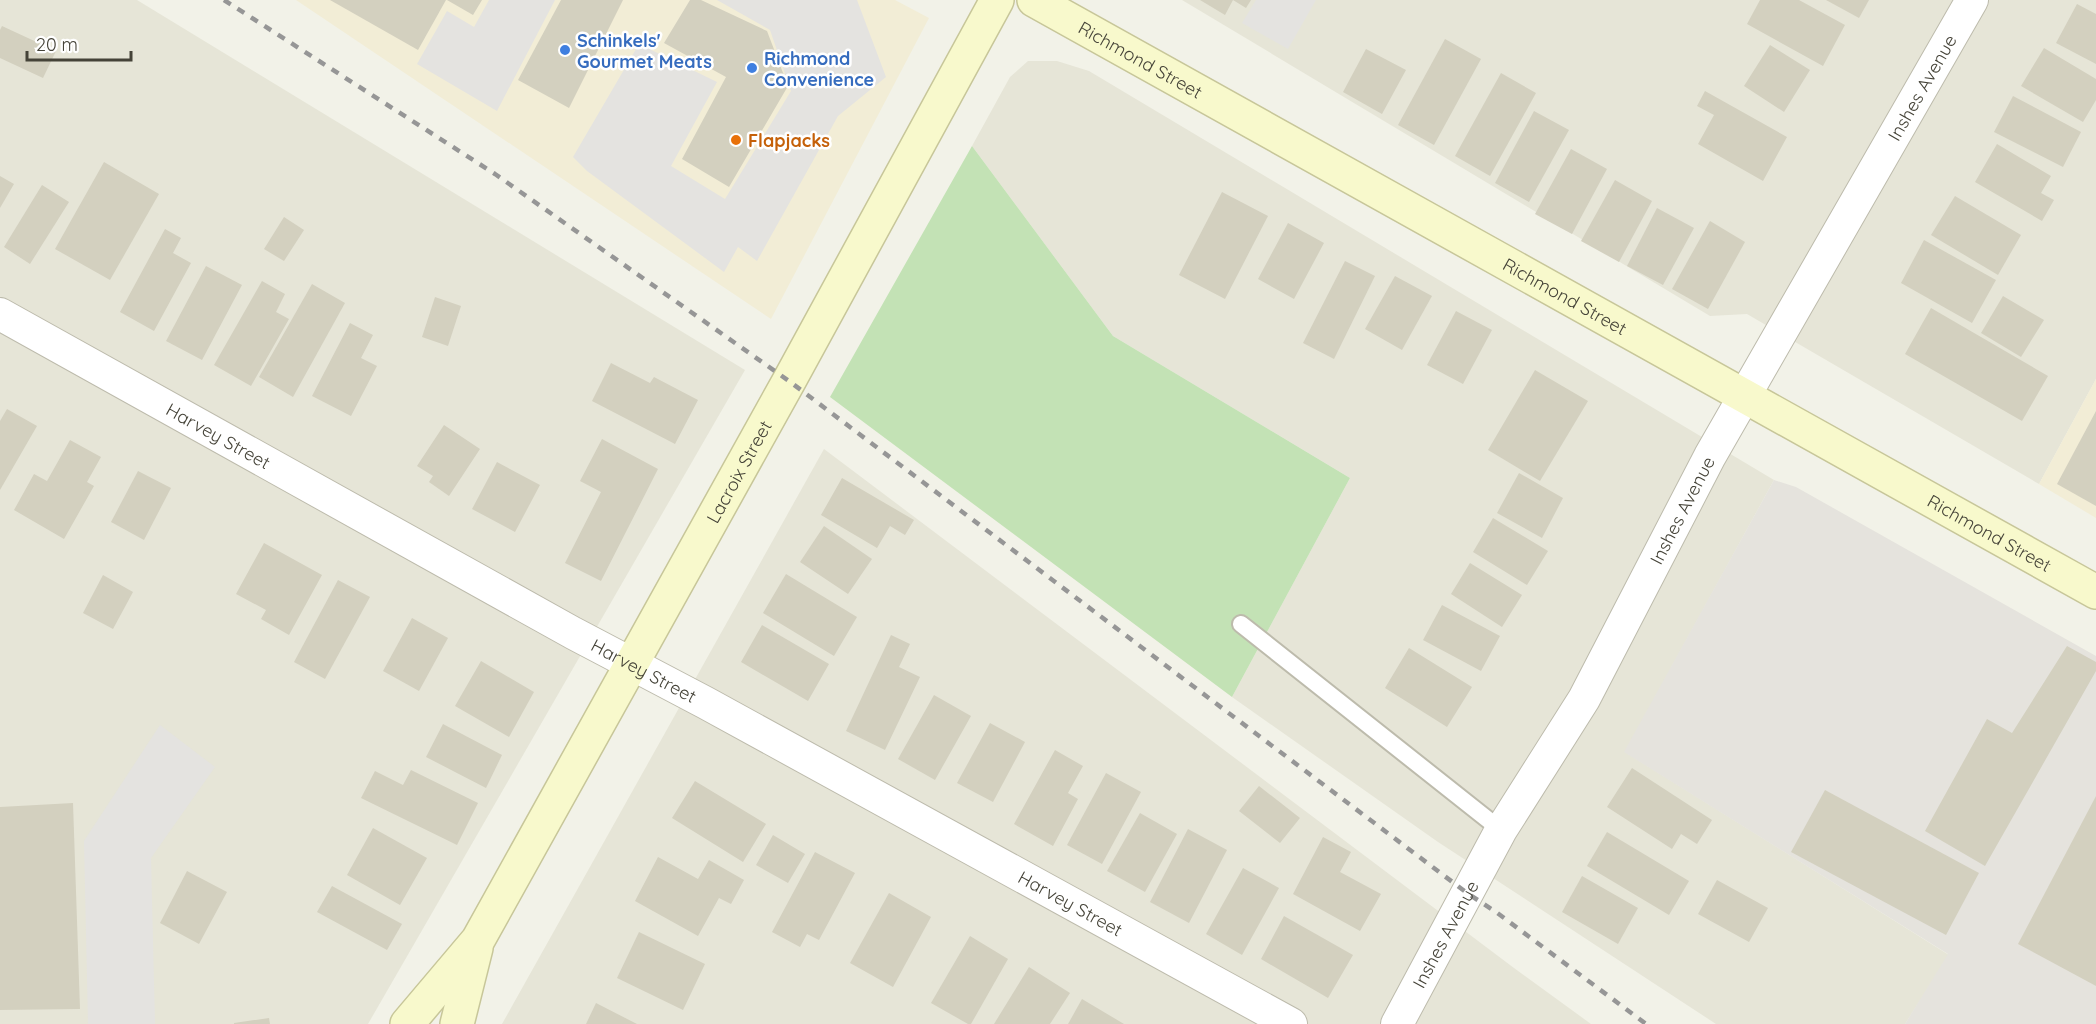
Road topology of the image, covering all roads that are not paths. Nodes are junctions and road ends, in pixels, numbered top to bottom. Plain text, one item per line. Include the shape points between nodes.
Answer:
1 (998, 0) edge
2 (1034, 0) edge
3 (1972, 0) edge
4 (0, 314) edge
5 (1744, 398) junction
6 (2096, 592) edge
7 (1242, 624) dead end
8 (632, 664) junction
9 (1501, 830) junction
10 (478, 940) junction
11 (407, 1024) edge
12 (457, 1024) edge
13 (1291, 1024) edge
14 (1397, 1024) edge

1 - 8 main road, Lacroix Street
2 - 5 main road, Richmond Street
3 - 5 street, Inshes Avenue
4 - 8 street, Harvey Street
5 - 6 main road, Richmond Street
5 - 9 street, Inshes Avenue via 1584,699
7 - 9 lane
8 - 10 main road, Lacroix Street
8 - 13 street, Harvey Street
9 - 14 street, Inshes Avenue
10 - 11 main road, Lacroix Street
10 - 12 main road, Lacroix Street

